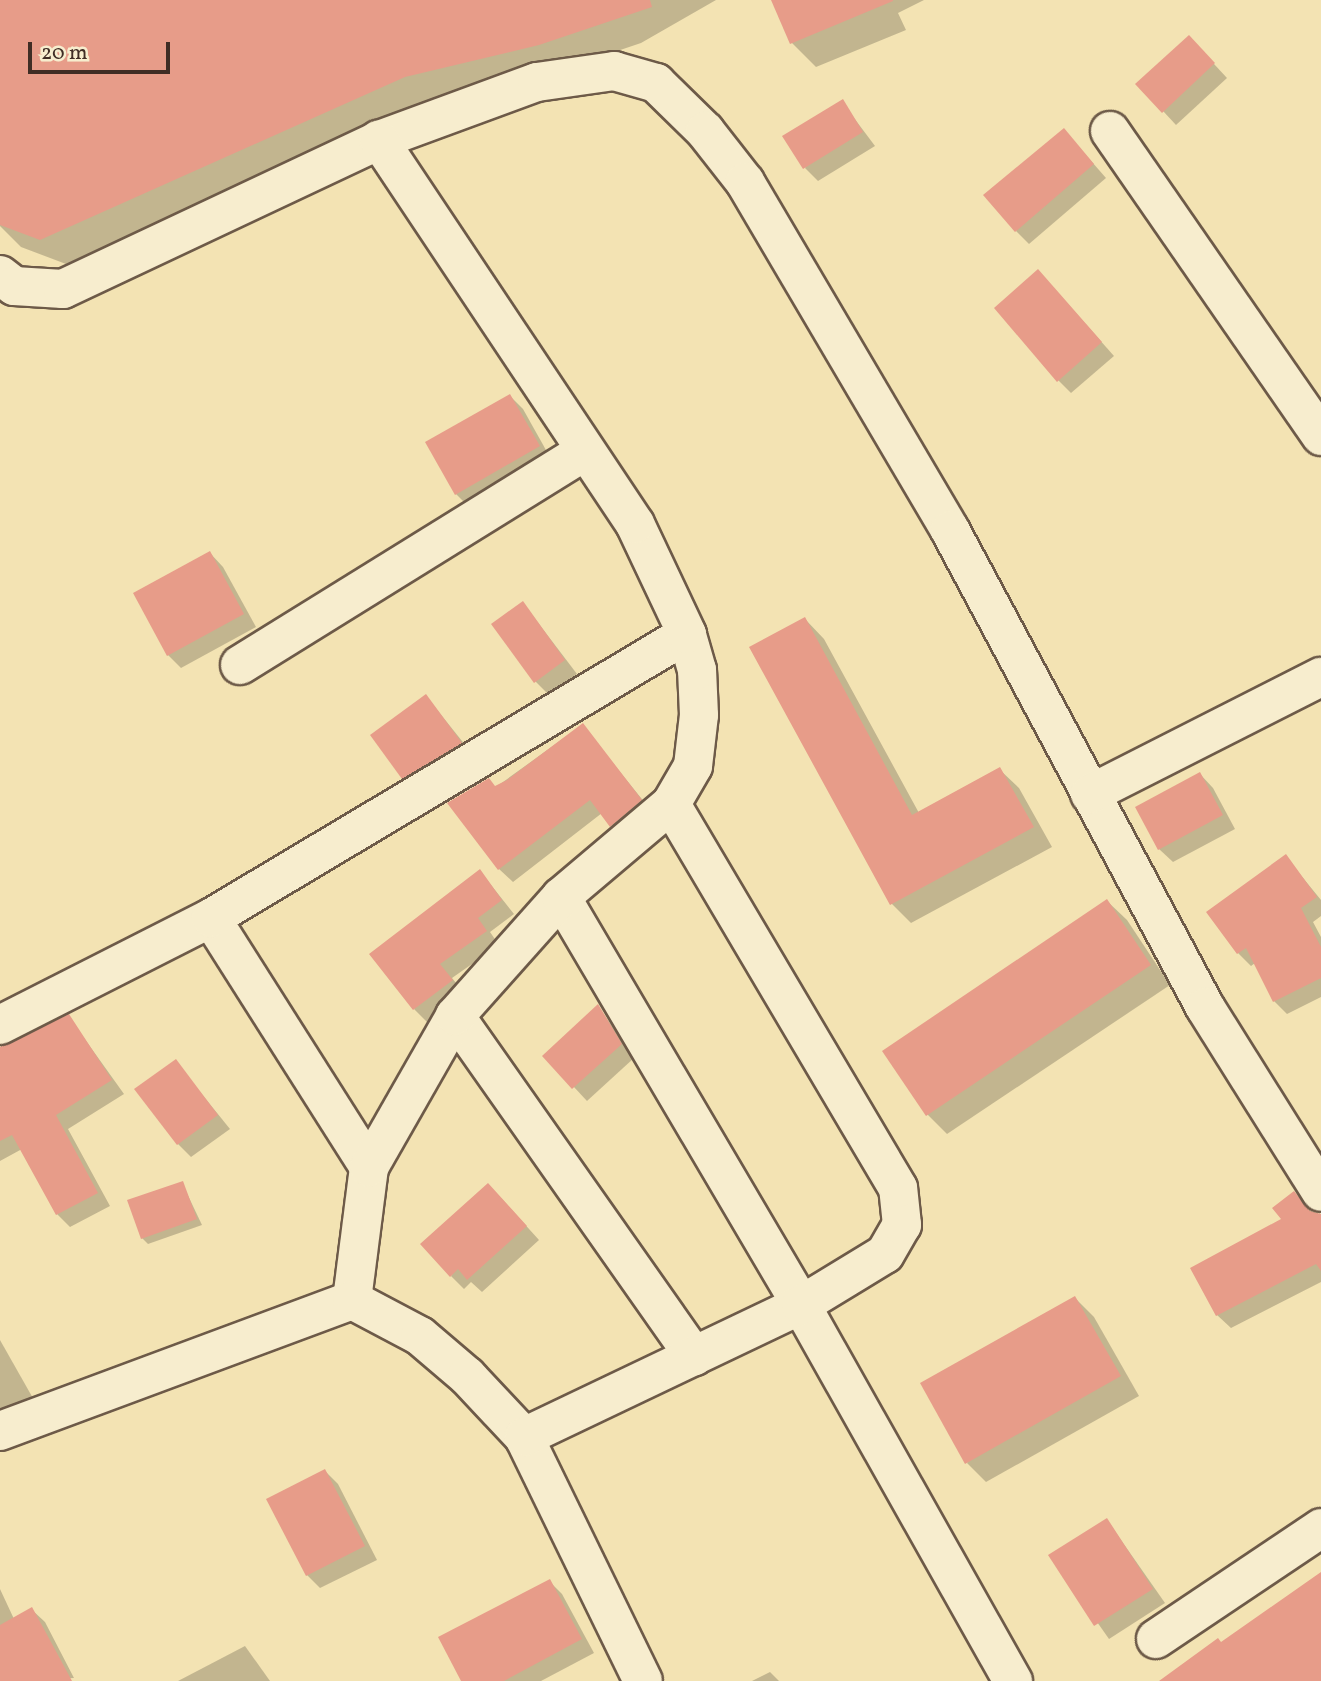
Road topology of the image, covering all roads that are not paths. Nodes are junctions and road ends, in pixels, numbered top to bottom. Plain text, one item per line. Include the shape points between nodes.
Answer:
1 (1110, 131) dead end
2 (379, 140) junction
3 (0, 275) edge
4 (1321, 436) edge
5 (584, 452) junction
6 (687, 634) junction
7 (240, 666) dead end
8 (1321, 677) edge
9 (1090, 794) junction
10 (671, 804) junction
11 (561, 897) junction
12 (211, 918) junction
13 (455, 1016) junction
14 (0, 1025) edge
15 (369, 1167) junction
16 (1321, 1192) edge
17 (352, 1300) junction
18 (801, 1305) junction
19 (694, 1356) junction
20 (0, 1431) edge
21 (524, 1437) junction
22 (1321, 1528) edge
23 (1156, 1639) dead end
24 (643, 1681) edge
25 (1013, 1681) edge

1 - 4 street
2 - 3 street via 63,289 14,286
2 - 5 street
2 - 9 street via 537,82 614,71 656,83 705,131 745,182 950,530
5 - 6 street via 635,523
5 - 7 street
6 - 10 street via 697,670 699,715 693,766
6 - 12 street
8 - 9 street
9 - 16 street via 1205,1007
10 - 11 street
10 - 18 street via 898,1188 902,1226 885,1254
11 - 13 street
11 - 18 street
12 - 14 street
12 - 15 street
13 - 15 street
13 - 19 street
15 - 17 street
17 - 20 street
17 - 21 street via 420,1336 467,1376
18 - 19 street
18 - 25 street
19 - 21 street
21 - 24 street
22 - 23 street

